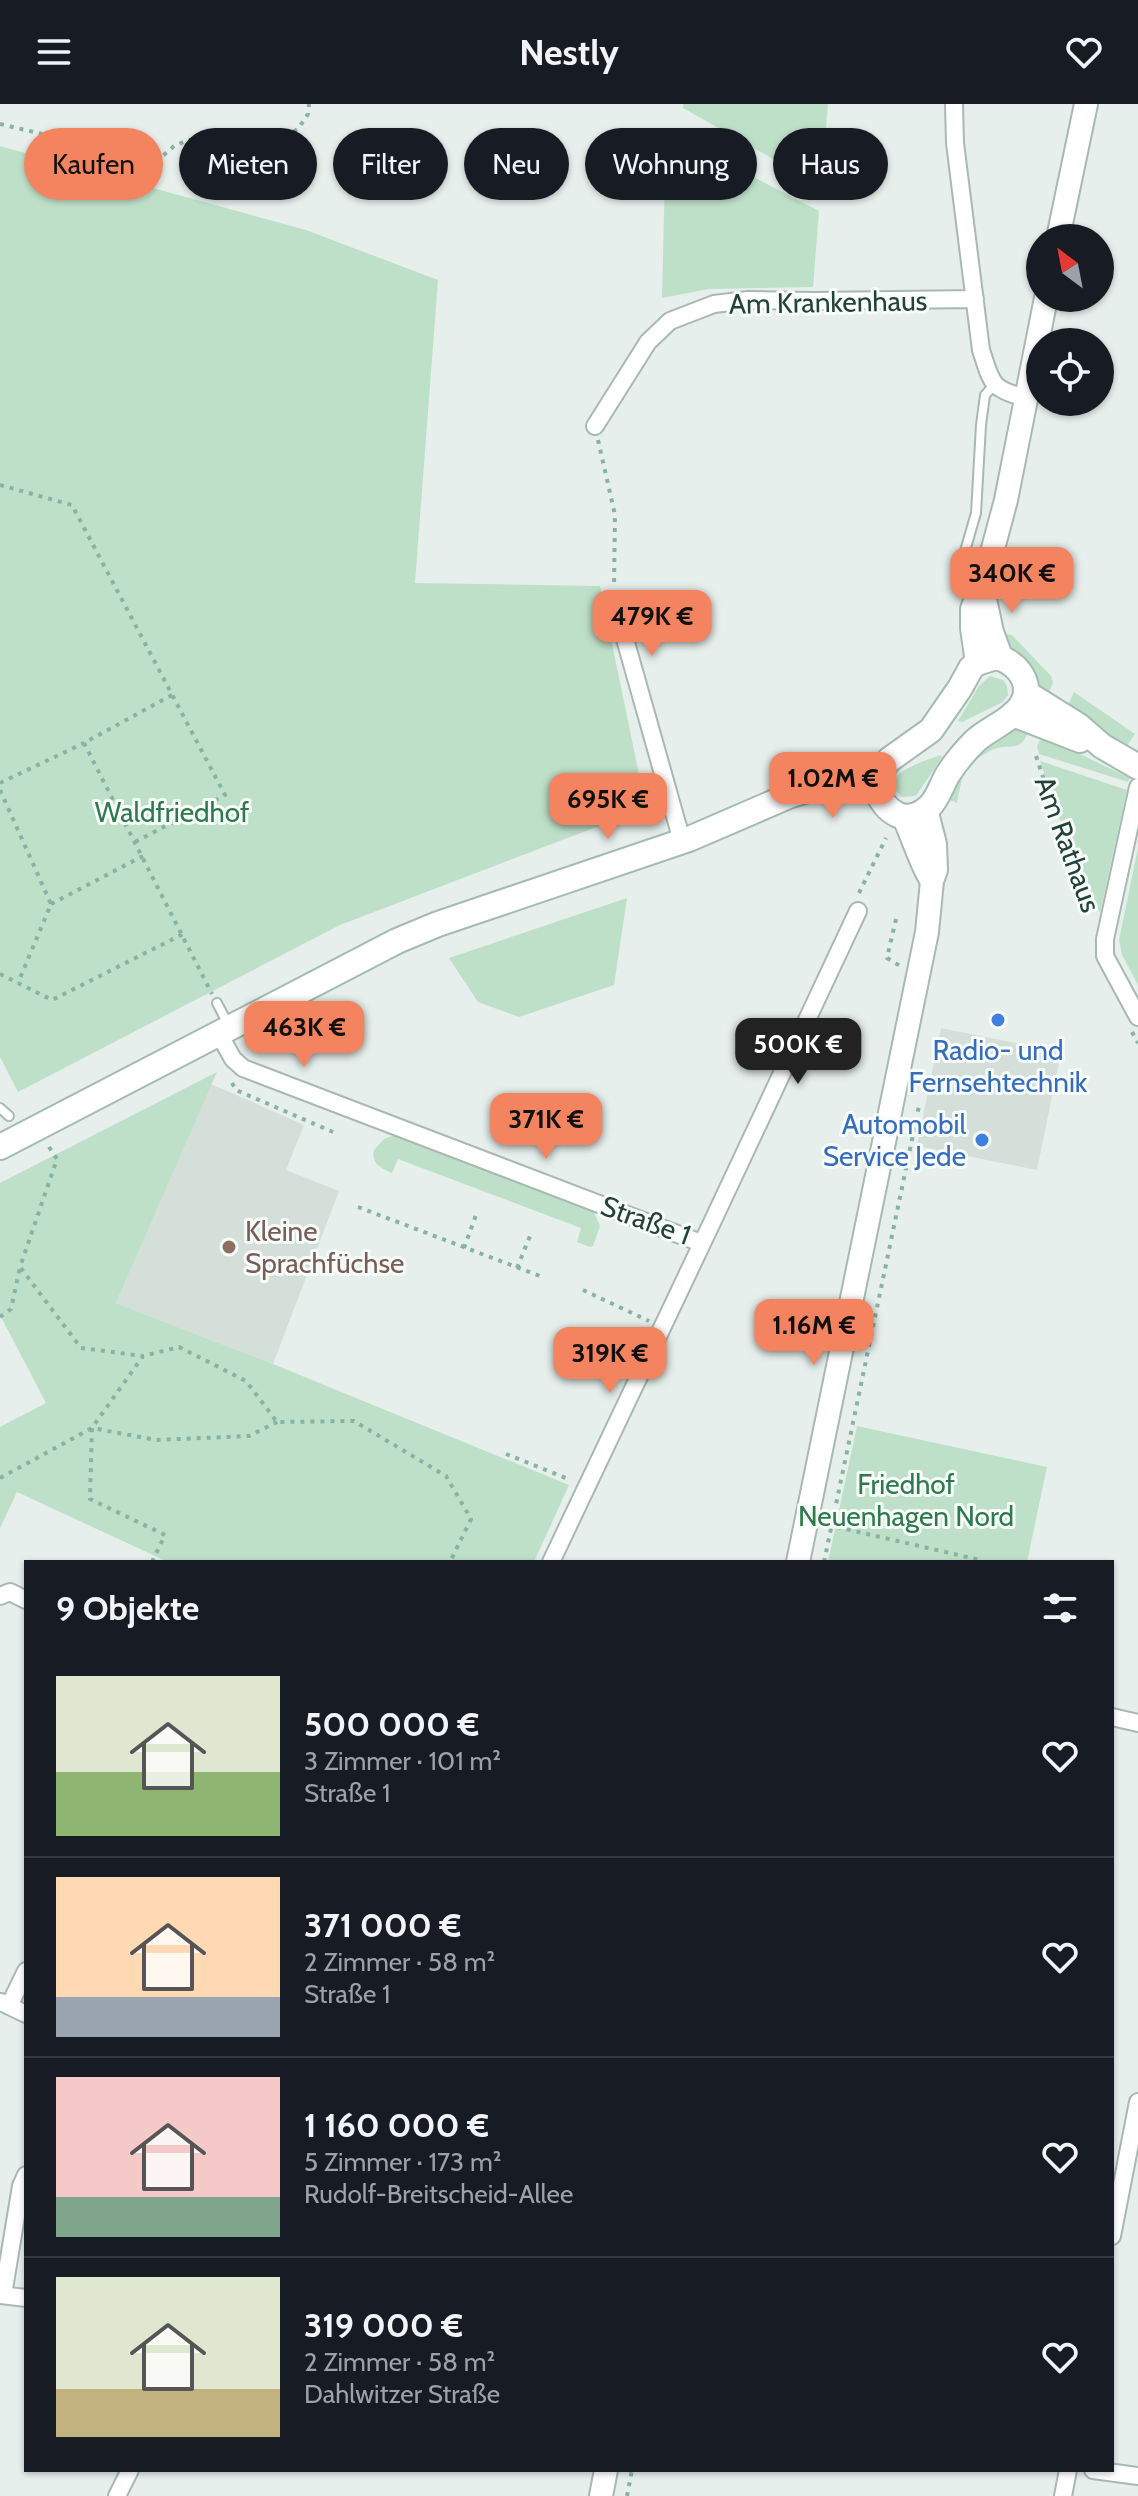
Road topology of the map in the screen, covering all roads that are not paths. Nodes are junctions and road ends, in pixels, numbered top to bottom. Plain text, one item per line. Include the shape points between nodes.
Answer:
1 (954, 104) edge
2 (1086, 104) edge
3 (1061, 224) edge
4 (975, 299) junction
5 (995, 384) junction
6 (1026, 398) joint
7 (595, 426) road end
8 (963, 558) dead end
9 (982, 585) junction
10 (614, 600) road end
11 (1002, 659) junction
12 (977, 663) junction
13 (1019, 704) junction
14 (1138, 767) edge
15 (878, 785) junction
16 (1138, 787) edge
17 (926, 809) junction
18 (903, 816) junction
19 (682, 841) junction
20 (932, 881) junction
21 (858, 911) road end
22 (217, 1003) road end
23 (1138, 1017) edge
24 (225, 1031) junction
25 (0, 1108) edge
26 (9, 1116) dead end
27 (0, 1147) edge
28 (701, 1243) junction
29 (552, 1560) edge
30 (798, 1560) edge
31 (2, 1595) edge
32 (24, 1599) edge
33 (1114, 1717) edge
34 (1138, 1723) edge
35 (24, 1974) edge
36 (5, 2003) edge
37 (24, 2013) edge
38 (1138, 2102) edge
39 (24, 2179) edge
40 (1114, 2226) edge
41 (2, 2295) edge
42 (24, 2298) edge
43 (129, 2472) edge
44 (603, 2472) edge
45 (1068, 2472) edge
46 (1108, 2472) edge
47 (1138, 2476) edge
48 (117, 2496) edge
49 (601, 2496) edge
50 (1063, 2496) edge

1 - 4 street
2 - 3 street
4 - 5 street via 981,350
4 - 7 street, Am Krankenhaus via 714,304 670,321 648,342
5 - 6 street
5 - 8 lane via 985,395 976,513
6 - 9 street via 1004,509
9 - 11 street
9 - 12 street via 972,609
10 - 19 street
11 - 12 main road
11 - 13 main road via 1016,667 1025,684
12 - 15 main road via 931,730 889,760
13 - 14 main road via 1071,738 1102,746
13 - 17 main road via 973,743
15 - 18 main road via 885,808
15 - 19 main road via 791,795
16 - 23 street, Am Rathaus via 1105,939 1105,956
17 - 18 main road
17 - 20 street via 935,844
18 - 20 street
19 - 24 main road via 424,930
20 - 30 street via 927,932
21 - 28 street, Straße 1
22 - 24 lane
24 - 27 main road
24 - 28 street, Straße 1 via 233,1059 243,1068
25 - 26 lane
28 - 29 street
31 - 32 street via 10,1592
33 - 34 street
35 - 36 street
36 - 37 street
38 - 40 street
39 - 41 street
41 - 42 street
43 - 48 street
44 - 49 street
45 - 50 street
46 - 47 street

